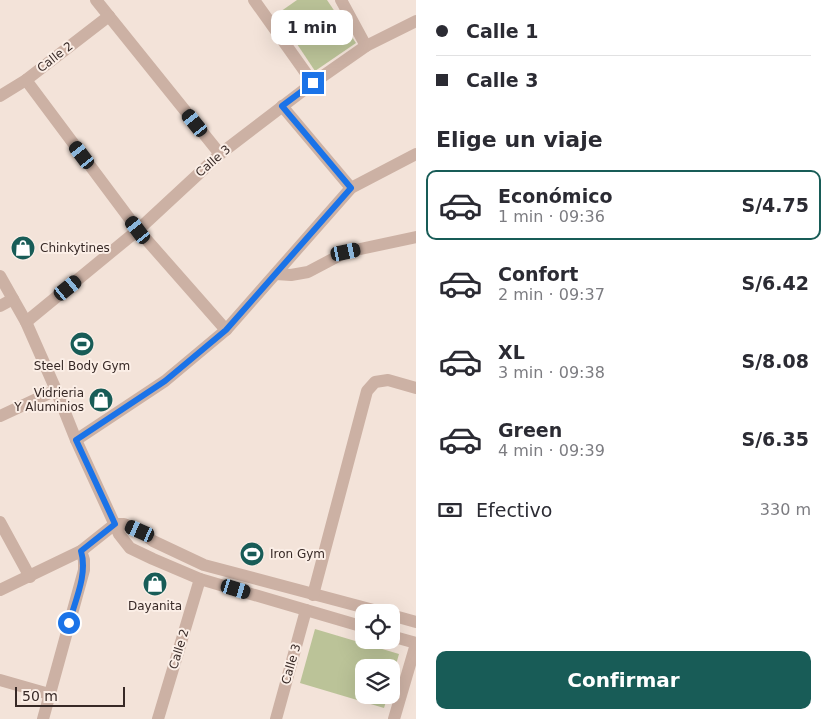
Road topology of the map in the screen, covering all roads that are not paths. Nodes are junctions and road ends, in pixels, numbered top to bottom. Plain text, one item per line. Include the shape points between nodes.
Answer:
1 (96, 0) edge
2 (254, 0) edge
3 (341, 0) edge
4 (109, 16) junction
5 (416, 22) edge
6 (366, 46) junction
7 (26, 80) junction
8 (313, 83) junction
9 (0, 96) edge
10 (282, 106) junction
11 (220, 154) junction
12 (416, 154) edge
13 (351, 188) junction
14 (138, 230) junction
15 (416, 237) edge
16 (276, 274) junction
17 (0, 276) edge
18 (13, 299) junction
19 (0, 306) edge
20 (26, 322) junction
21 (226, 330) junction
22 (416, 388) edge
23 (56, 390) junction
24 (0, 416) edge
25 (76, 440) junction
26 (0, 522) edge
27 (115, 524) junction
28 (81, 551) junction
29 (30, 577) junction
30 (200, 579) junction
31 (0, 590) edge
32 (313, 594) junction
33 (355, 605) edge
34 (306, 610) junction
35 (400, 618) edge
36 (416, 622) edge
37 (355, 624) edge
38 (400, 639) edge
39 (416, 643) edge
40 (0, 680) edge
41 (49, 694) junction
42 (43, 719) edge
43 (158, 719) edge
44 (276, 719) edge
45 (394, 719) edge

1 - 4 street
2 - 8 street
3 - 6 street
4 - 7 street, Calle 2
4 - 11 street
5 - 6 street, Calle 3
6 - 8 street, Calle 3
7 - 9 street, Calle 2
7 - 14 street
8 - 10 street, Calle 3
10 - 11 street, Calle 3
10 - 13 street
11 - 14 street, Calle 3
12 - 13 street
13 - 16 street
14 - 20 street, Calle 3
14 - 21 street
15 - 16 street via 346,252 308,272
16 - 21 street
17 - 18 street
18 - 19 street
18 - 20 street
20 - 23 street
21 - 25 street via 165,381
22 - 32 street via 388,380 375,382 367,391
23 - 24 street
23 - 25 street
25 - 27 street
26 - 29 street
27 - 28 street
27 - 30 street via 130,548
27 - 32 street via 140,531 153,541 204,565
28 - 29 street
28 - 41 street via 84,570
29 - 31 street
30 - 34 street
30 - 43 street, Calle 2
32 - 33 street
34 - 37 street
34 - 44 street, Calle 3
35 - 36 street
38 - 39 street
39 - 45 street
40 - 41 street
41 - 42 street

